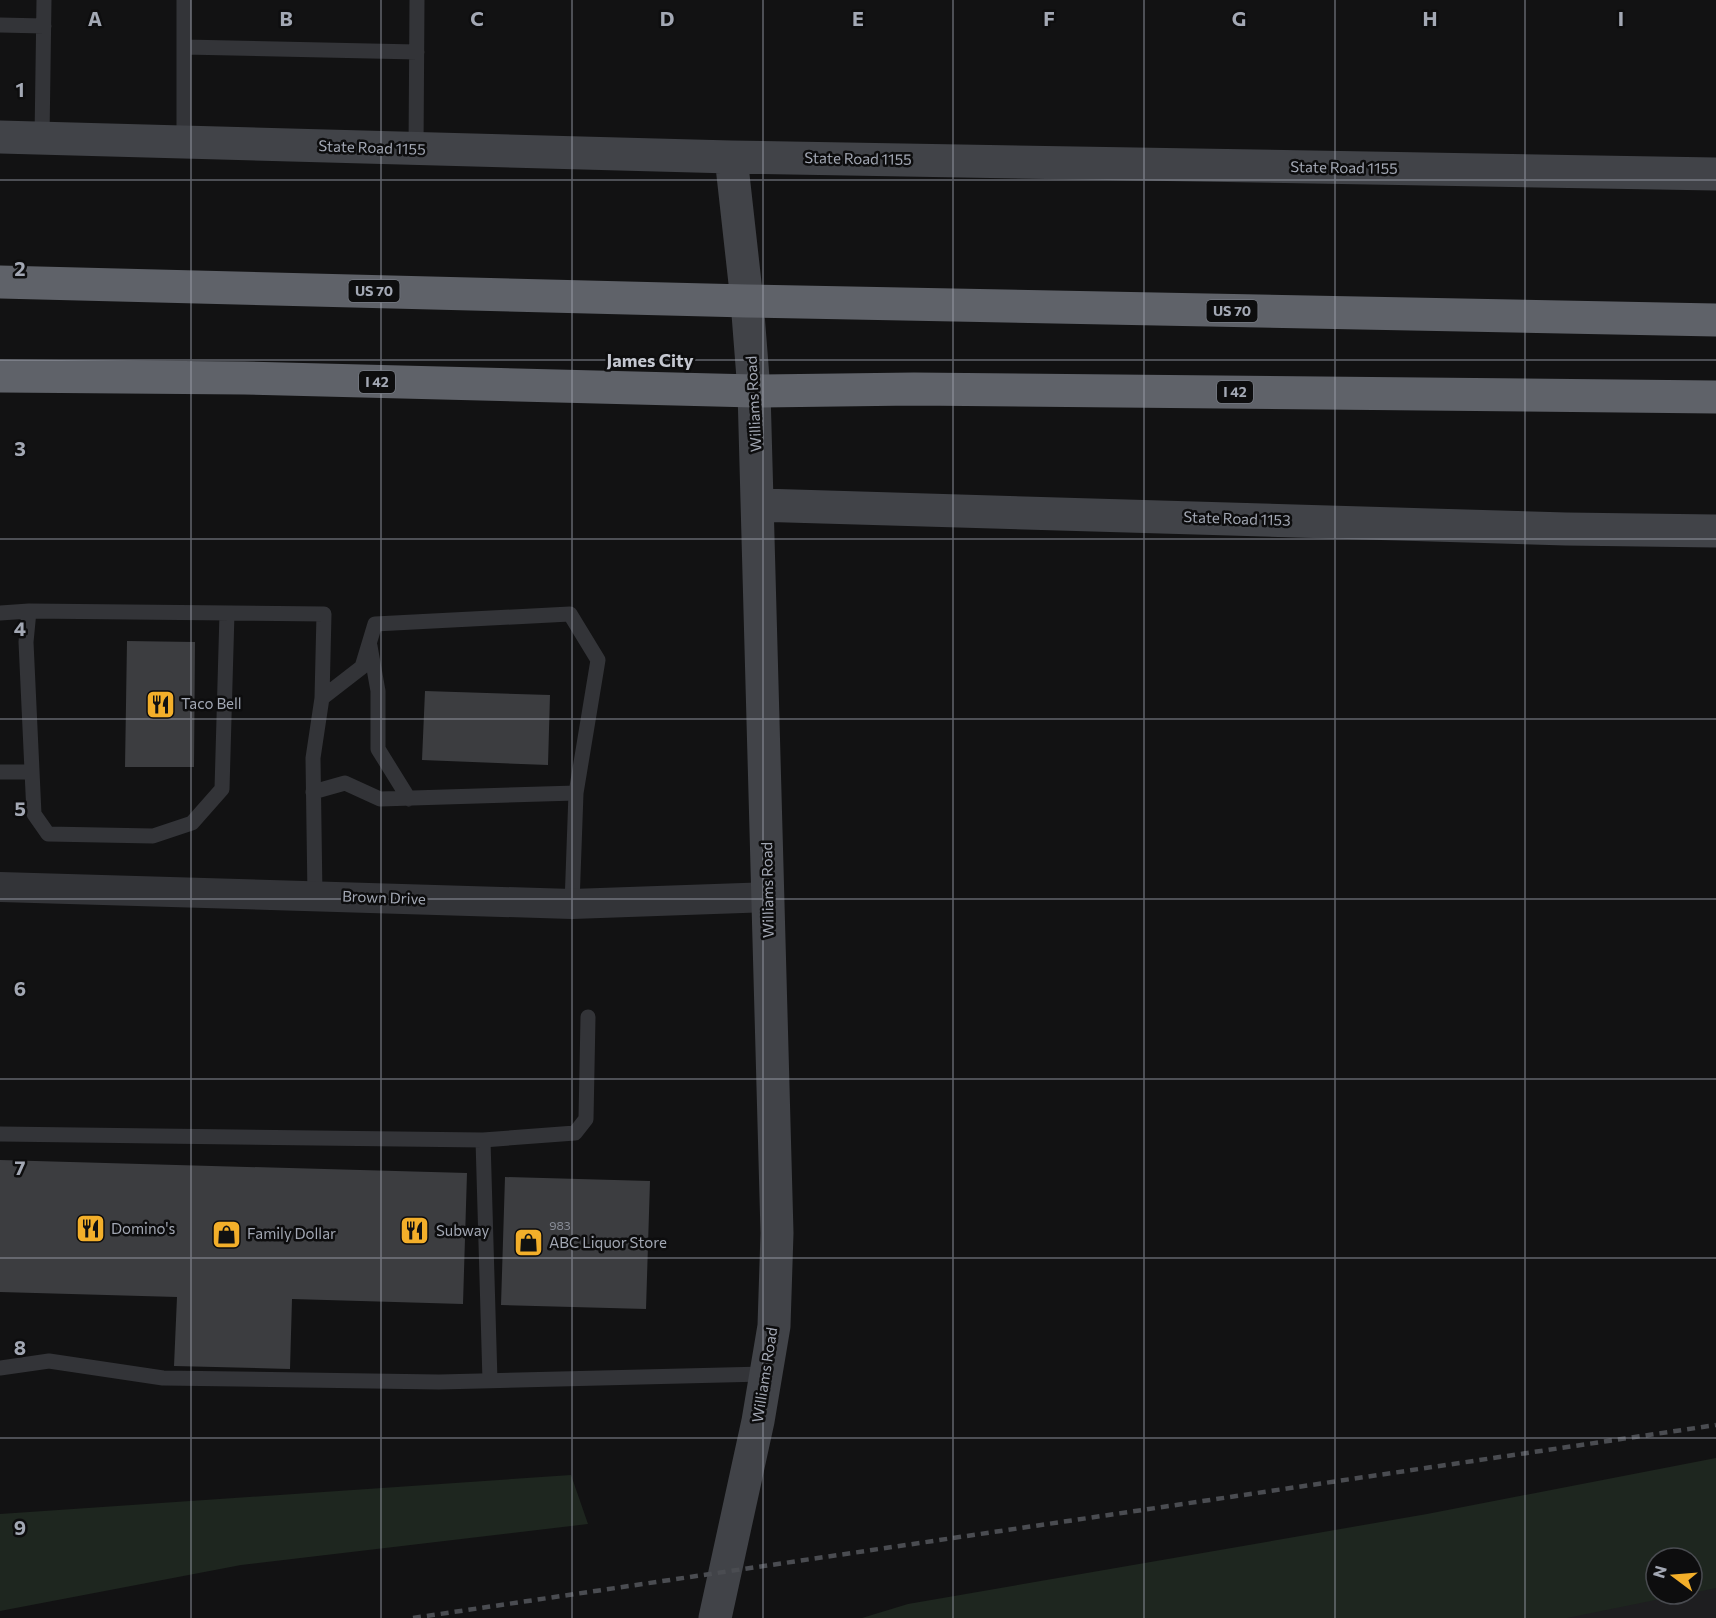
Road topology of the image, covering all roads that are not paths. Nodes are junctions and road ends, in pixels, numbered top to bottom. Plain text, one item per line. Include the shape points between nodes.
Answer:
1 (44, 0) edge
2 (184, 0) edge
3 (417, 0) edge
4 (0, 25) edge
5 (44, 26) junction
6 (184, 47) junction
7 (417, 52) junction
8 (0, 137) edge
9 (42, 138) junction
10 (184, 142) junction
11 (416, 150) junction
12 (731, 157) junction
13 (1716, 174) edge
14 (0, 282) edge
15 (747, 301) junction
16 (1716, 320) edge
17 (0, 376) edge
18 (754, 391) junction
19 (1716, 397) edge
20 (758, 505) junction
21 (1716, 531) edge
22 (29, 611) junction
23 (0, 613) edge
24 (227, 613) junction
25 (369, 644) junction
26 (322, 698) junction
27 (0, 772) edge
28 (32, 772) junction
29 (313, 792) junction
30 (576, 793) junction
31 (408, 799) junction
32 (0, 887) edge
33 (315, 896) junction
34 (768, 897) junction
35 (572, 904) junction
36 (588, 1017) dead end
37 (0, 1134) edge
38 (483, 1140) junction
39 (0, 1368) edge
40 (766, 1374) junction
41 (490, 1381) junction
42 (715, 1618) edge

1 - 5 lane
2 - 6 lane
3 - 7 lane
4 - 5 lane
5 - 9 lane
6 - 7 lane
6 - 10 lane
7 - 11 lane
8 - 9 street, State Road 1155
9 - 10 street, State Road 1155
10 - 11 street, State Road 1155
11 - 12 street, State Road 1155
12 - 13 street, State Road 1155
12 - 15 street, Williams Road
14 - 15 highway, US 70
15 - 16 highway, US 70
15 - 18 street, Williams Road
17 - 18 highway, I 42
18 - 19 highway, I 42
18 - 20 street, Williams Road
20 - 21 street, State Road 1153
20 - 34 street, Williams Road
22 - 23 lane
22 - 24 lane
22 - 28 lane via 26,642
24 - 26 lane via 324,614
24 - 28 lane via 222,789 192,823 153,836 48,834 34,814
25 - 26 lane via 362,667
25 - 30 lane via 375,624 570,614 598,660
25 - 31 lane via 378,691 378,749
26 - 29 lane via 313,758
27 - 28 lane
29 - 31 lane via 345,783 380,799
29 - 33 lane
30 - 31 lane
30 - 35 lane
32 - 33 street, Brown Drive
33 - 35 street, Brown Drive
34 - 35 street, Brown Drive
34 - 40 street, Williams Road via 777,1233 774,1326
36 - 38 lane via 586,1119 575,1133
37 - 38 lane
38 - 41 lane
39 - 41 lane via 50,1361 163,1378
40 - 41 lane
40 - 42 street, Williams Road

